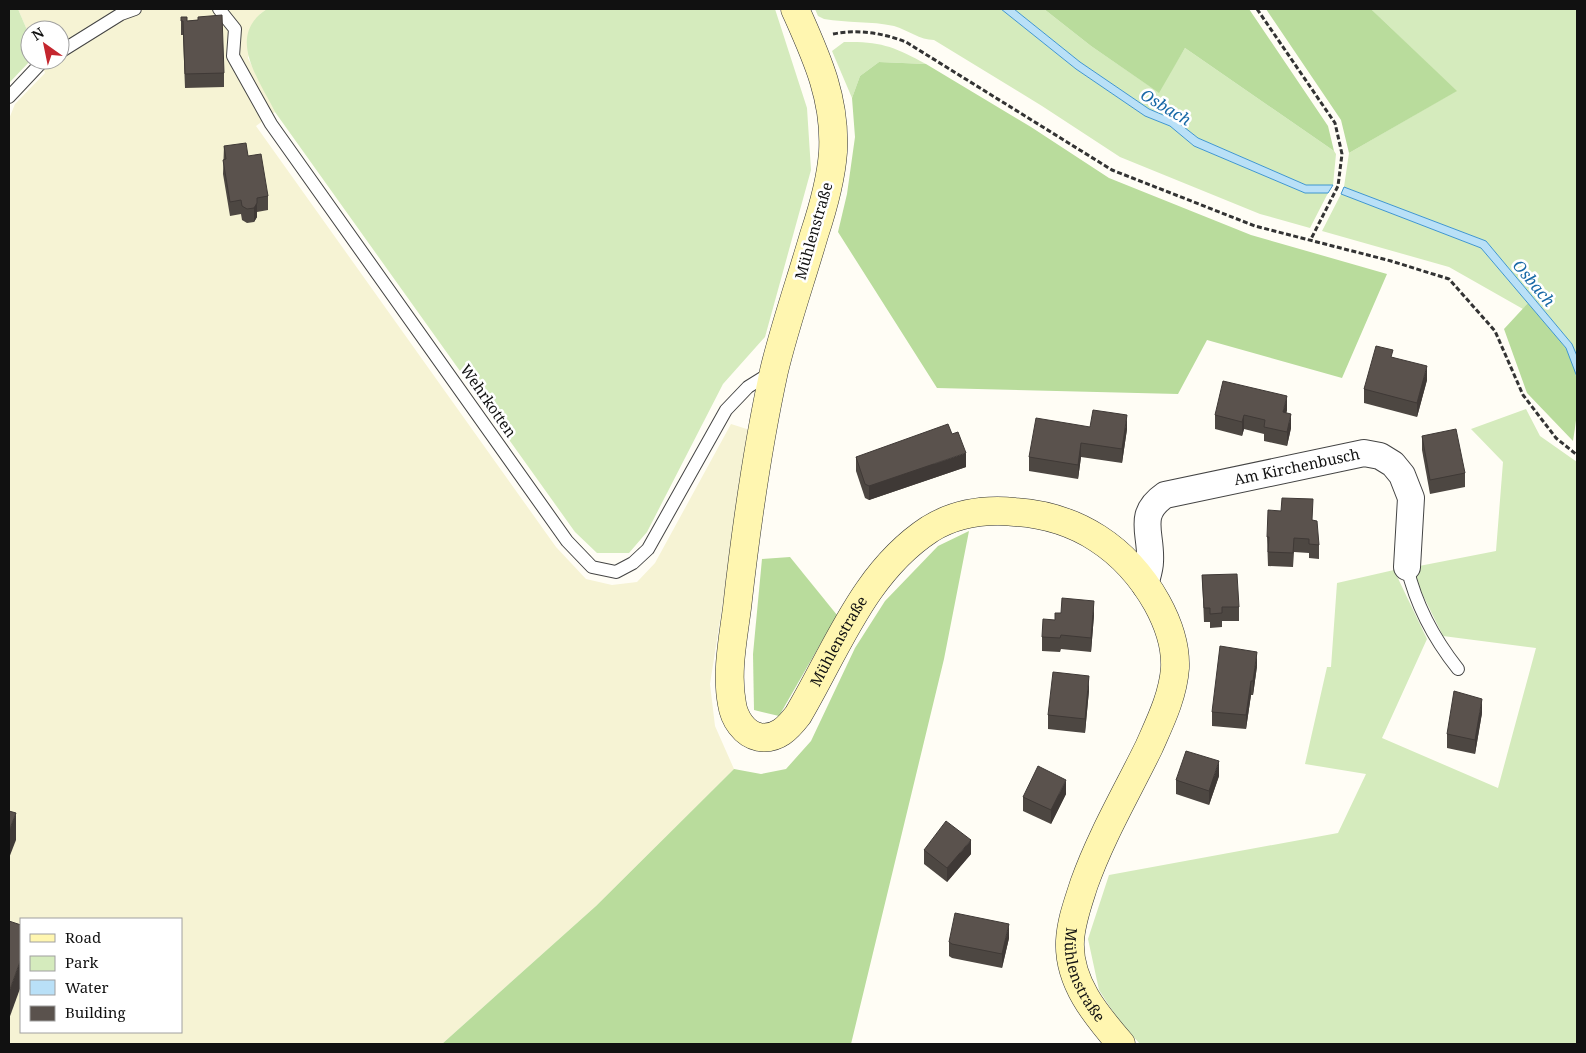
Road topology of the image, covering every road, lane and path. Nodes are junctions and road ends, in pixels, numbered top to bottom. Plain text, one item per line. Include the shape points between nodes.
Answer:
1 (135, 9) edge
2 (219, 9) edge
3 (795, 9) edge
4 (1257, 9) edge
5 (808, 40) junction
6 (70, 46) edge
7 (34, 70) edge
8 (9, 97) edge
9 (1311, 240) junction
10 (774, 370) junction
11 (1577, 455) edge
12 (1407, 567) joint
13 (1145, 585) junction
14 (1458, 669) dead end
15 (1120, 1044) edge

1 - 6 lane via 121,14
2 - 10 lane, Wehrkotten via 235,29 233,56 271,124 567,541 592,567 616,572 634,564 648,549 726,410 748,387
3 - 5 street, Mühlenstraße
4 - 9 path via 1334,123 1342,154 1338,186
5 - 9 path via 835,33 858,32 890,36 906,42 1112,170 1255,226
5 - 10 street, Mühlenstraße via 827,87 833,153 824,201
7 - 8 lane
9 - 11 path via 1449,279 1496,332 1523,395 1556,438
10 - 13 street, Mühlenstraße via 748,517 730,674 732,706 740,725 747,732 765,738 789,726 810,695 866,594 907,546 948,520 980,512 1004,511 1053,517 1109,546
12 - 13 street, Am Kirchenbusch via 1411,498 1408,490 1393,464 1380,456 1364,453 1165,495 1154,502 1147,514 1150,563
12 - 14 lane, Am Kirchenbusch via 1412,588 1434,636
13 - 15 street, Mühlenstraße via 1170,632 1175,668 1171,688 1154,736 1089,870 1075,910 1070,942 1073,967 1081,989

